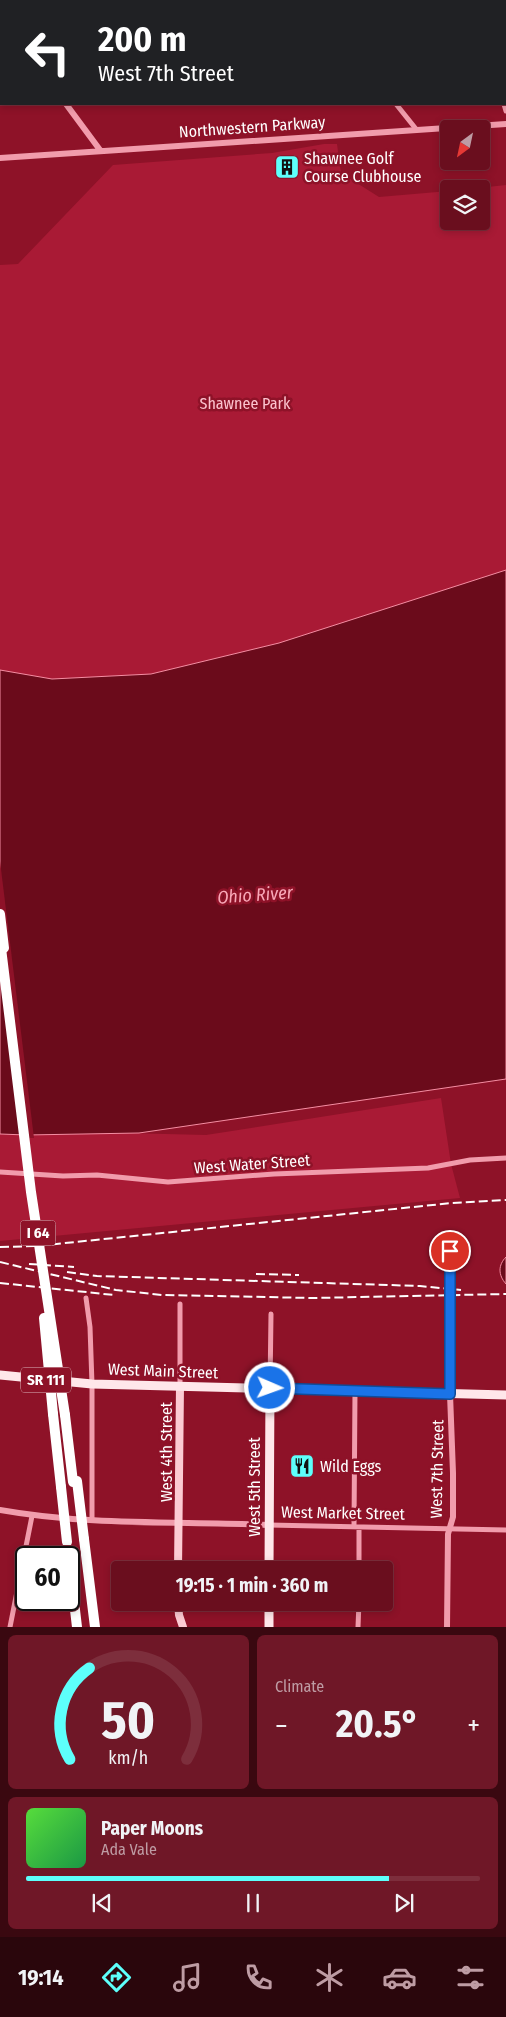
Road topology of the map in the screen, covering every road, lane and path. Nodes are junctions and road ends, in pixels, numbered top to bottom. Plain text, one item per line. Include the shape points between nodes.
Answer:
1 (67, 105) edge
2 (397, 105) edge
3 (506, 124) edge
4 (416, 130) junction
5 (100, 150) junction
6 (0, 158) edge
7 (0, 914) edge
8 (0, 921) edge
9 (0, 940) edge
10 (506, 1158) edge
11 (0, 1172) edge
12 (450, 1251) dead end
13 (86, 1298) dead end
14 (180, 1304) dead end
15 (271, 1314) dead end
16 (0, 1376) edge
17 (92, 1384) junction
18 (180, 1386) junction
19 (270, 1388) junction
20 (355, 1391) junction
21 (450, 1394) junction
22 (506, 1395) edge
23 (67, 1415) junction
24 (0, 1510) edge
25 (32, 1516) junction
26 (92, 1520) junction
27 (179, 1522) junction
28 (269, 1525) junction
29 (356, 1526) junction
30 (450, 1529) junction
31 (506, 1530) edge
32 (68, 1546) edge
33 (178, 1561) edge
34 (270, 1561) edge
35 (358, 1561) edge
36 (75, 1611) edge
37 (179, 1611) edge
38 (269, 1611) edge
39 (359, 1611) edge
40 (77, 1624) edge
41 (92, 1624) edge
42 (10, 1627) edge
43 (183, 1627) edge
44 (269, 1627) edge
45 (358, 1627) edge
46 (447, 1627) edge

1 - 5 street
2 - 4 street
3 - 4 street, Northwestern Parkway
4 - 5 street, Northwestern Parkway
5 - 6 street, Northwestern Parkway
7 - 23 highway, I 64, bridge via 41,1253
8 - 32 highway, I 64, bridge via 40,1254
9 - 23 highway, bridge via 32,1192
10 - 11 street, West Water Street via 470,1160 428,1168 265,1174 168,1182 97,1175
12 - 21 street, West 7th Street
13 - 17 street
14 - 18 street, West 4th Street
15 - 19 street, West 5th Street
16 - 17 main road, West Main Street / SR 111
17 - 18 main road, West Main Street / SR 111
17 - 26 street
18 - 19 main road, West Main Street / SR 111
18 - 27 main road, West 4th Street
19 - 20 main road, West Main Street / SR 111
19 - 28 main road, West 5th Street
20 - 21 main road, West Main Street / SR 111
20 - 29 street
21 - 22 main road, West Main Street / SR 111
21 - 30 street, West 7th Street via 453,1473
23 - 41 highway, I 64, bridge
24 - 25 street, West Market Street
25 - 26 street, West Market Street
25 - 42 street
26 - 27 street, West Market Street
27 - 28 street, West Market Street
27 - 33 main road, West 4th Street
28 - 29 street, West Market Street
28 - 34 main road, West 5th Street
29 - 30 street, West Market Street
29 - 35 street
30 - 31 street, West Market Street
30 - 46 street, West 7th Street
36 - 40 highway, I 64
37 - 43 main road
38 - 44 main road
39 - 45 street

